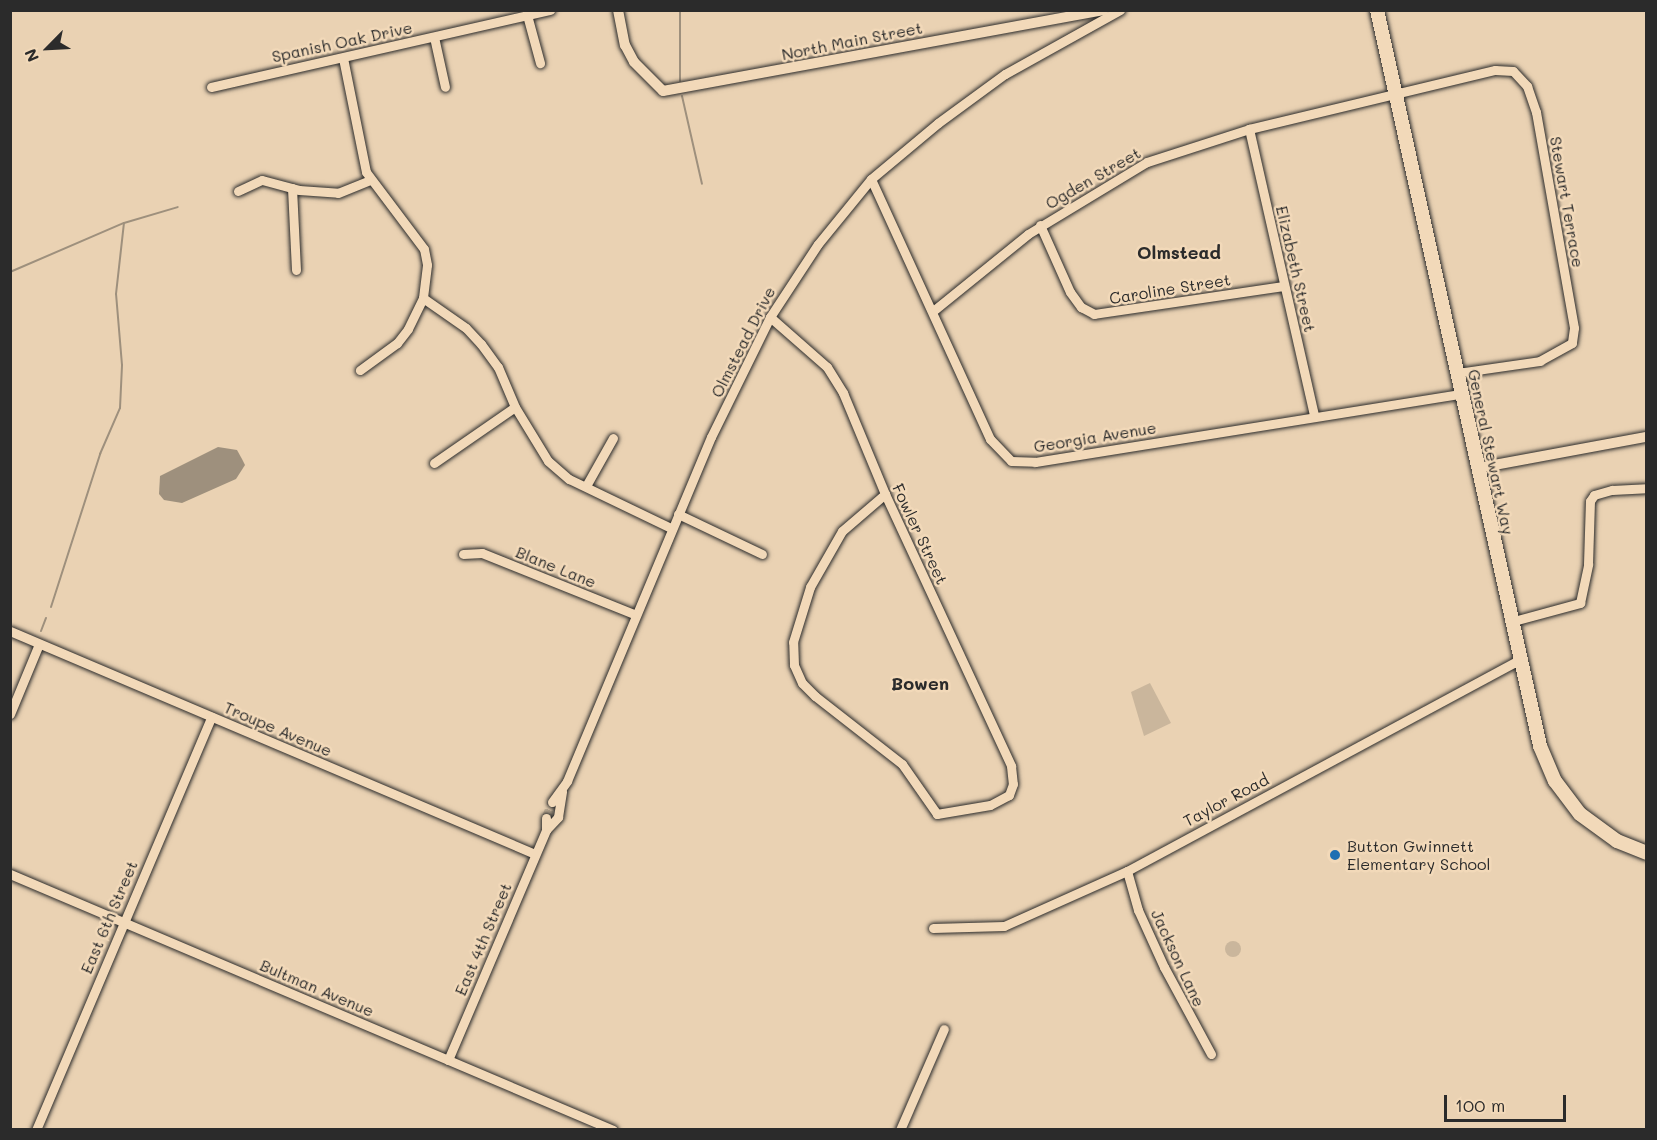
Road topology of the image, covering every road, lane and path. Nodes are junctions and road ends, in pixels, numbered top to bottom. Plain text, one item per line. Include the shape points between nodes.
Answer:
1 (550, 10) edge
2 (618, 10) edge
3 (1104, 10) edge
4 (1120, 10) edge
5 (1377, 10) edge
6 (527, 15) junction
7 (434, 37) junction
8 (343, 58) junction
9 (540, 63) dead end
10 (211, 87) dead end
11 (445, 87) dead end
12 (1398, 92) junction
13 (1249, 129) junction
14 (872, 179) junction
15 (371, 180) junction
16 (292, 188) junction
17 (238, 191) dead end
18 (1040, 225) junction
19 (296, 270) dead end
20 (1284, 286) junction
21 (423, 298) junction
22 (933, 311) junction
23 (770, 317) junction
24 (360, 370) dead end
25 (1457, 373) junction
26 (1461, 394) junction
27 (515, 407) junction
28 (1314, 416) junction
29 (1647, 437) edge
30 (613, 438) dead end
31 (434, 463) dead end
32 (1478, 468) junction
33 (586, 486) junction
34 (1647, 488) edge
35 (885, 494) junction
36 (678, 514) junction
37 (671, 528) junction
38 (464, 554) dead end
39 (762, 554) dead end
40 (636, 615) junction
41 (1510, 622) junction
42 (10, 631) edge
43 (39, 644) junction
44 (1520, 659) junction
45 (10, 714) edge
46 (211, 717) junction
47 (567, 781) joint
48 (562, 791) junction
49 (552, 802) tunnel mouth
50 (546, 818) tunnel mouth
51 (546, 830) junction
52 (1647, 853) edge
53 (535, 854) junction
54 (1127, 871) junction
55 (10, 874) edge
56 (124, 921) junction
57 (933, 928) dead end
58 (944, 1029) dead end
59 (1212, 1054) dead end
60 (448, 1060) junction
61 (36, 1130) edge
62 (613, 1130) edge
63 (900, 1130) edge

1 - 6 street, Spanish Oak Drive
2 - 3 street, North Main Street via 625,45 634,62 663,91
4 - 14 street, Olmstead Drive via 1005,74 938,123
5 - 12 main road, General Stewart Way
6 - 7 street, Spanish Oak Drive
6 - 9 street
7 - 8 street, Spanish Oak Drive
7 - 11 street
8 - 10 street, Spanish Oak Drive
8 - 15 street via 366,172
12 - 13 street, Ogden Street
12 - 25 main road, General Stewart Way
12 - 25 street, Stewart Terrace via 1495,70 1513,71 1527,86 1536,112 1574,328 1572,343 1540,361
13 - 18 street, Ogden Street via 1147,162
13 - 20 street, Elizabeth Street
14 - 22 street, Georgia Avenue
14 - 23 street, Olmstead Drive via 818,244
15 - 16 street via 338,193
15 - 21 street via 424,249 427,283
16 - 17 street via 262,180
16 - 19 street
18 - 20 street, Caroline Street via 1070,292 1081,307 1094,314
18 - 22 street, Ogden Street
20 - 28 street, Elizabeth Street
21 - 24 street via 396,343
21 - 27 street via 466,328 481,344 498,367
22 - 28 street, Georgia Avenue via 990,439 1011,461 1035,462
23 - 35 street, Fowler Street via 827,367 843,393
23 - 36 street, Olmstead Drive
25 - 26 main road, General Stewart Way
26 - 28 street, Georgia Avenue
26 - 32 main road, General Stewart Way
27 - 31 street
27 - 33 street via 548,461
29 - 32 street
30 - 33 street
32 - 41 main road, General Stewart Way
33 - 37 street
34 - 41 street via 1612,490 1594,495 1590,501 1588,564 1580,603
35 - 35 street, Fowler Street via 842,531 810,587 793,642 794,665 802,683 815,696 902,764 937,814 990,805 1009,795 1013,784 1011,766
36 - 37 street, Olmstead Drive
36 - 39 street
37 - 40 street, Olmstead Drive
38 - 40 street, Blane Lane via 482,553
40 - 47 street, Olmstead Drive
41 - 44 main road, General Stewart Way
42 - 43 street, Troupe Avenue
43 - 45 street
43 - 46 street, Troupe Avenue
44 - 52 main road, General Stewart Way via 1540,746 1561,791 1595,826
44 - 54 street, Taylor Road
46 - 53 street, Troupe Avenue
46 - 56 street, East 6th Street
47 - 48 street, East 4th Street
48 - 49 street, East 4th Street
48 - 51 street, East 4th Street via 558,817
50 - 51 street, East 4th Street
51 - 53 street, East 4th Street
53 - 60 street, East 4th Street
54 - 57 street, Taylor Road via 1004,927
54 - 59 street, Jackson Lane via 1138,910 1164,967
55 - 56 street, Bultman Avenue
56 - 60 street, Bultman Avenue
56 - 61 street, East 6th Street
58 - 63 street
60 - 62 street, Bultman Avenue

